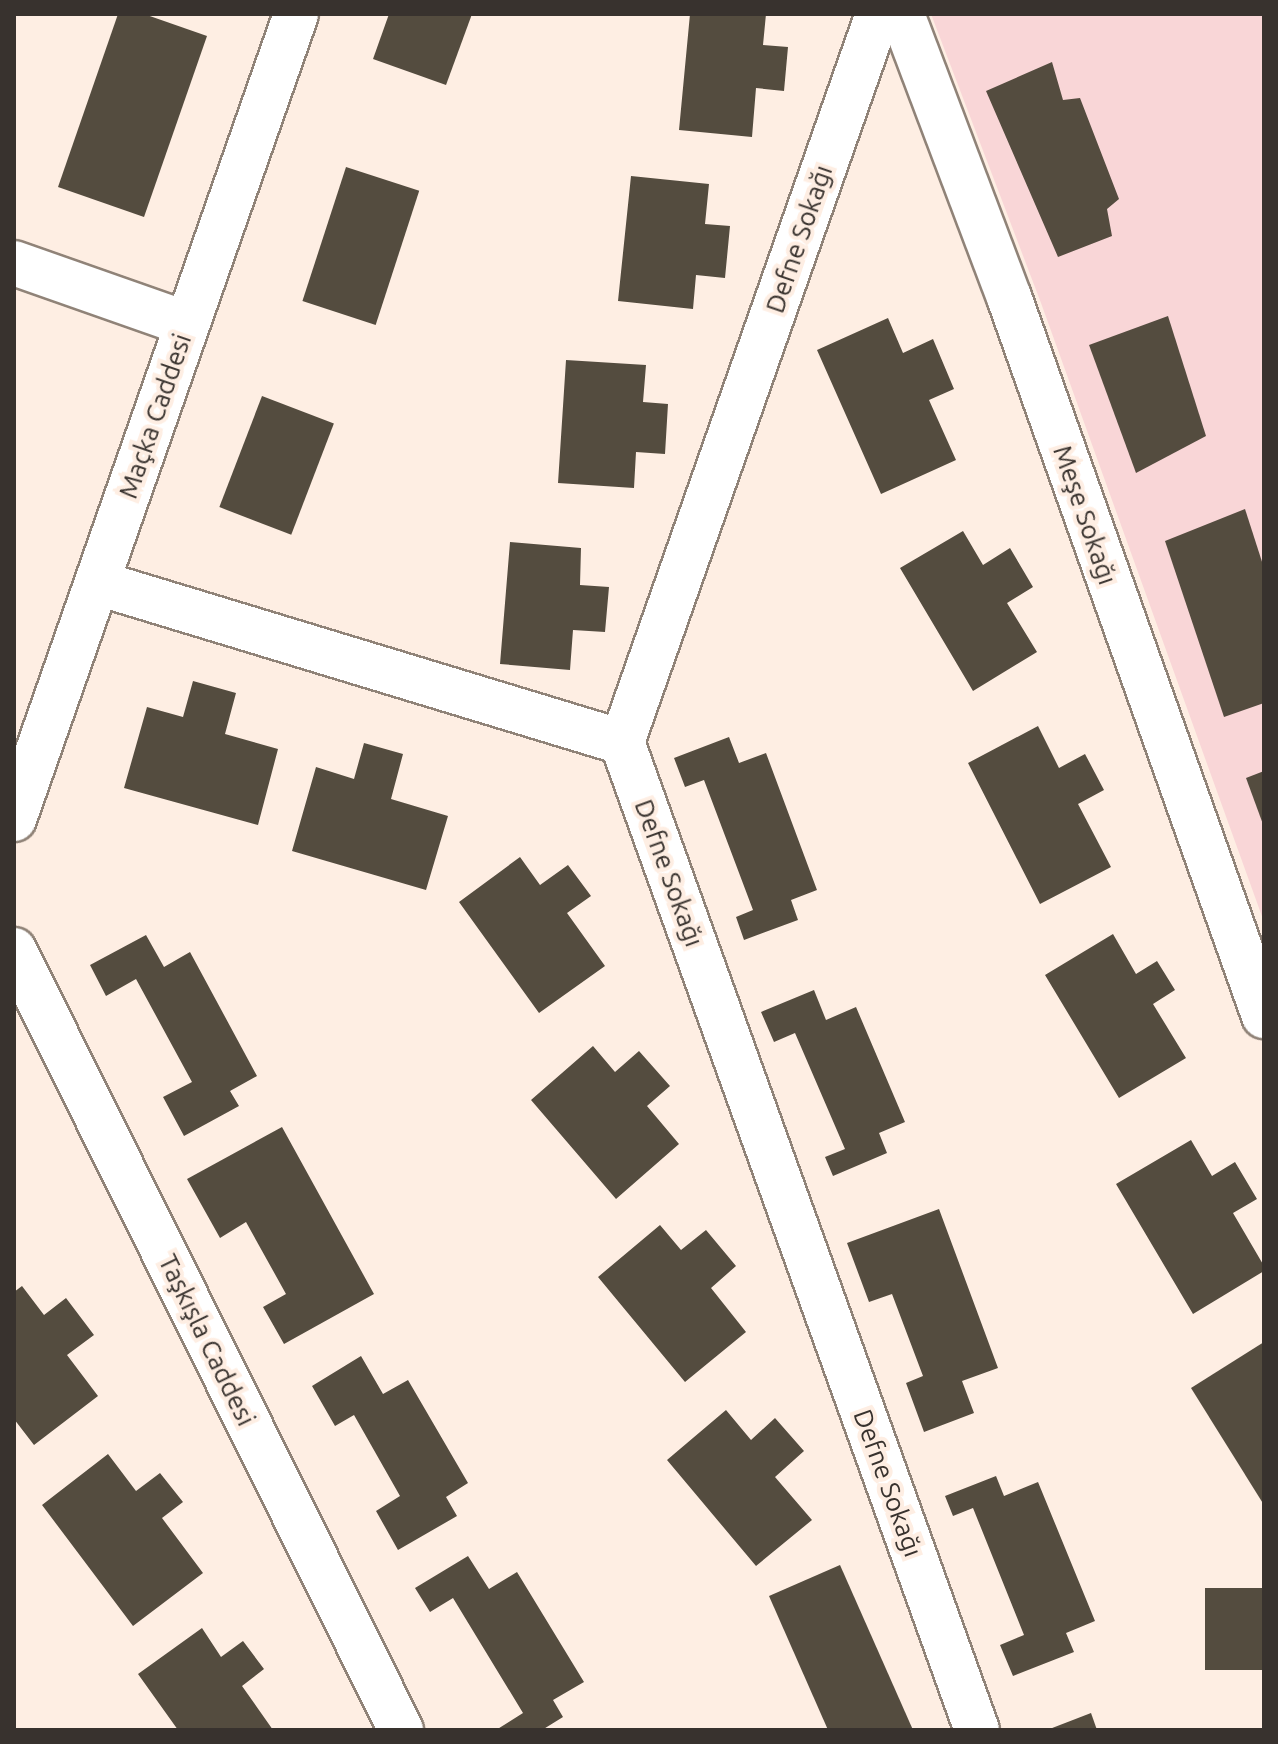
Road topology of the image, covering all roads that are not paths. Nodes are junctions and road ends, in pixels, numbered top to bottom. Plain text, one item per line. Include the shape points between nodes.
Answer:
1 (296, 14) edge
2 (878, 14) edge
3 (902, 14) edge
4 (14, 263) edge
5 (187, 324) junction
6 (98, 583) junction
7 (622, 742) junction
8 (14, 819) edge
9 (14, 950) edge
10 (1264, 1016) edge
11 (401, 1730) edge
12 (977, 1730) edge

1 - 5 street, Maçka Caddesi
2 - 7 street, Defne Sokağı
3 - 10 street, Meşe Sokağı via 1009,297
4 - 5 street
5 - 6 street, Maçka Caddesi
6 - 7 street
6 - 8 street, Maçka Caddesi
7 - 12 street, Defne Sokağı
9 - 11 street, Taşkışla Caddesi

